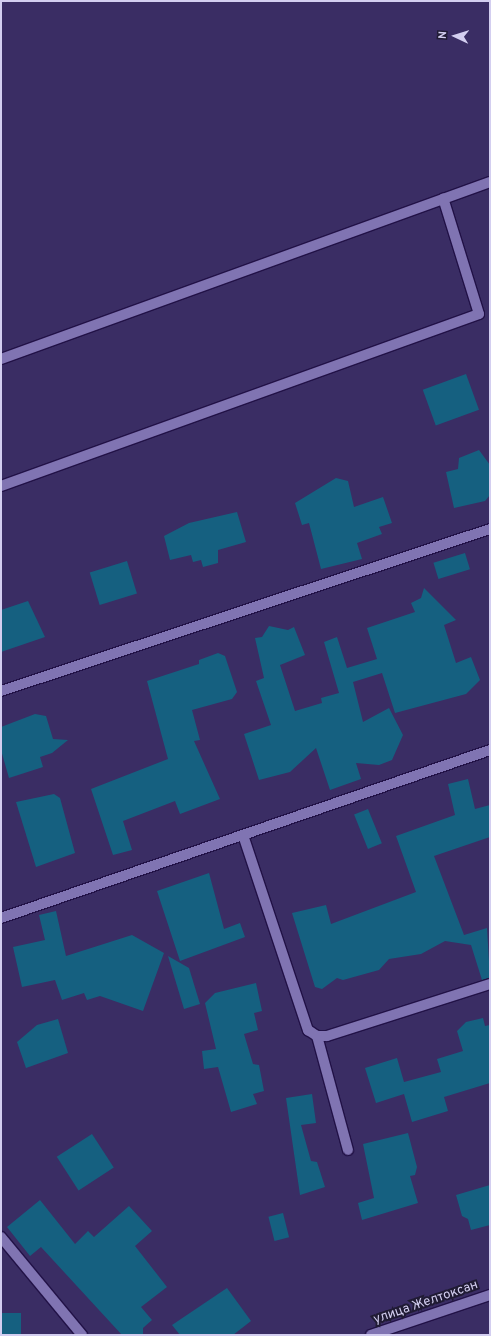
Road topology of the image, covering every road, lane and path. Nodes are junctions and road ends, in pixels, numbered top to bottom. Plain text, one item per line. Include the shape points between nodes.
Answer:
1 (490, 182) edge
2 (443, 198) junction
3 (1, 359) edge
4 (1, 486) edge
5 (490, 529) edge
6 (1, 691) edge
7 (490, 750) edge
8 (243, 835) junction
9 (1, 918) edge
10 (490, 984) edge
11 (317, 1036) junction
12 (348, 1150) dead end
13 (1, 1237) edge
14 (490, 1295) edge
15 (82, 1335) edge
16 (371, 1335) edge

1 - 2 street
2 - 3 street
2 - 4 street via 479,314
5 - 6 street
7 - 8 street
8 - 9 street
8 - 11 street via 302,1021
10 - 11 street
11 - 12 street
13 - 15 street
14 - 16 street, улица Желтоксан

